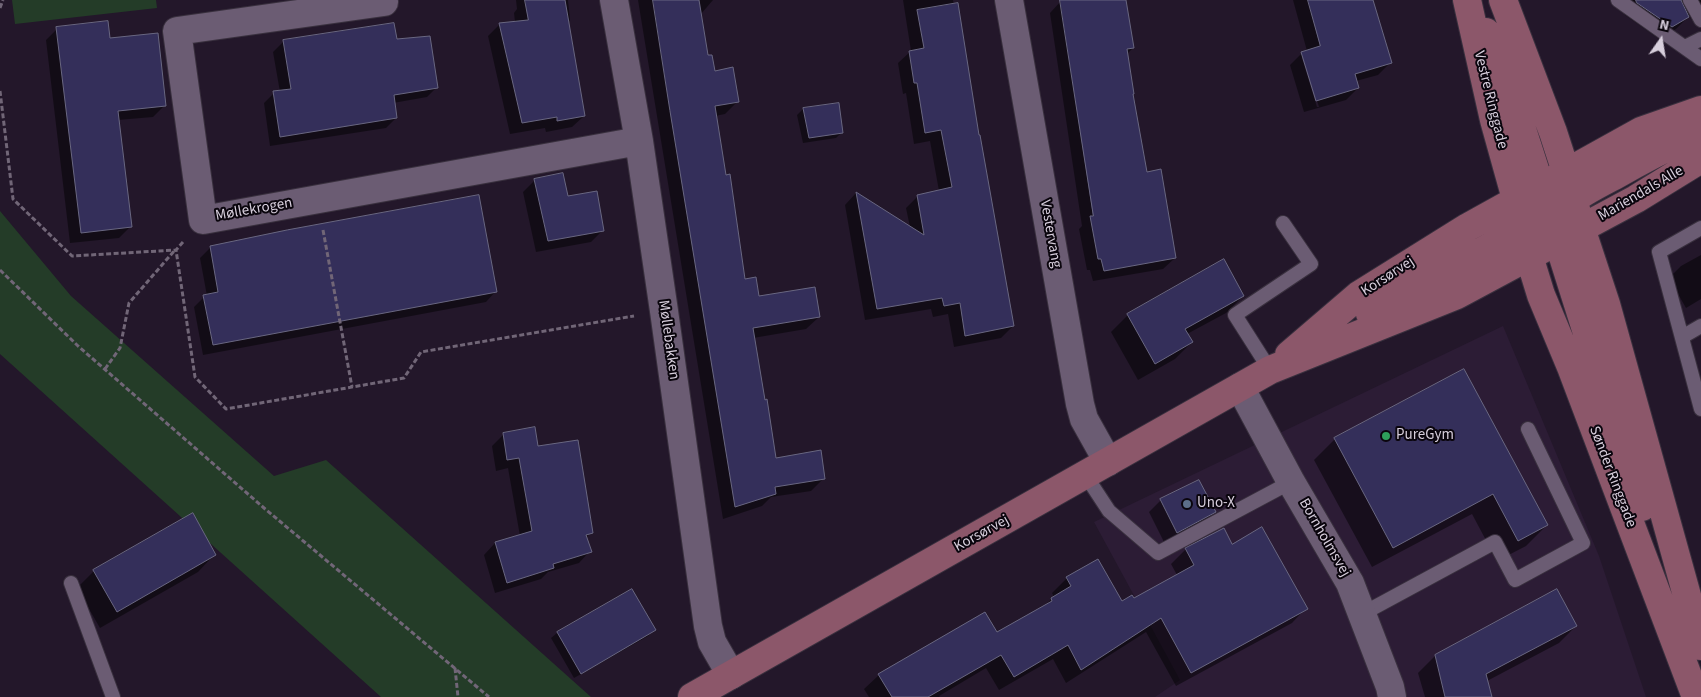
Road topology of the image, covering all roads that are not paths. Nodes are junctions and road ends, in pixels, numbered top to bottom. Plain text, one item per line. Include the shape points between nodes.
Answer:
1 (614, 0) edge
2 (1009, 0) edge
3 (1469, 0) edge
4 (1503, 0) edge
5 (1618, 0) edge
6 (1690, 0) edge
7 (384, 2) dead end
8 (1701, 20) edge
9 (1701, 39) edge
10 (1684, 47) junction
11 (1701, 59) edge
12 (1701, 110) edge
13 (1701, 131) edge
14 (639, 141) junction
15 (1701, 159) edge
16 (1566, 172) junction
17 (1516, 199) junction
18 (1552, 215) junction
19 (1283, 223) dead end
20 (1701, 228) edge
21 (1529, 256) junction
22 (1701, 326) edge
23 (1682, 337) junction
24 (1270, 370) junction
25 (1240, 387) junction
26 (1701, 409) edge
27 (1528, 429) dead end
28 (1097, 469) junction
29 (1292, 482) junction
30 (71, 583) dead end
31 (1362, 614) junction
32 (1701, 646) edge
33 (1701, 670) edge
34 (731, 675) junction
35 (113, 697) edge
36 (692, 697) edge
37 (1392, 697) edge
38 (1696, 697) edge

1 - 14 street, Møllebakken
2 - 28 street, Vestervang via 1080,404
3 - 17 street, Vestre Ringgade via 1494,120
3 - 18 street via 1503,70
4 - 16 street
5 - 10 lane
6 - 8 lane
7 - 14 street, Møllekrogen via 177,31 203,220
9 - 10 lane
10 - 11 lane
12 - 16 street via 1641,131
13 - 18 street via 1650,155
14 - 34 street, Møllebakken via 708,626 712,642
15 - 18 street, Mariendals Alle via 1636,199
16 - 18 street
17 - 18 street, Vestre Ringgade
17 - 24 street, Korsørvej via 1359,295
18 - 21 street, Sønder Ringgade
18 - 24 street
18 - 32 street via 1606,304
18 - 33 street via 1662,572
19 - 24 lane via 1311,264 1235,315
20 - 23 lane via 1660,252
21 - 24 street, Korsørvej via 1457,295
21 - 38 street, Sønder Ringgade
22 - 23 lane
23 - 26 lane
24 - 25 street, Korsørvej
25 - 28 street, Korsørvej
25 - 29 street, Bornholmsvej
27 - 31 lane via 1583,543 1515,580 1495,542
28 - 29 lane via 1109,510 1158,553
28 - 34 street, Korsørvej
29 - 31 street, Bornholmsvej via 1350,583
30 - 35 lane
31 - 37 street, Bornholmsvej
34 - 36 street, Korsørvej

